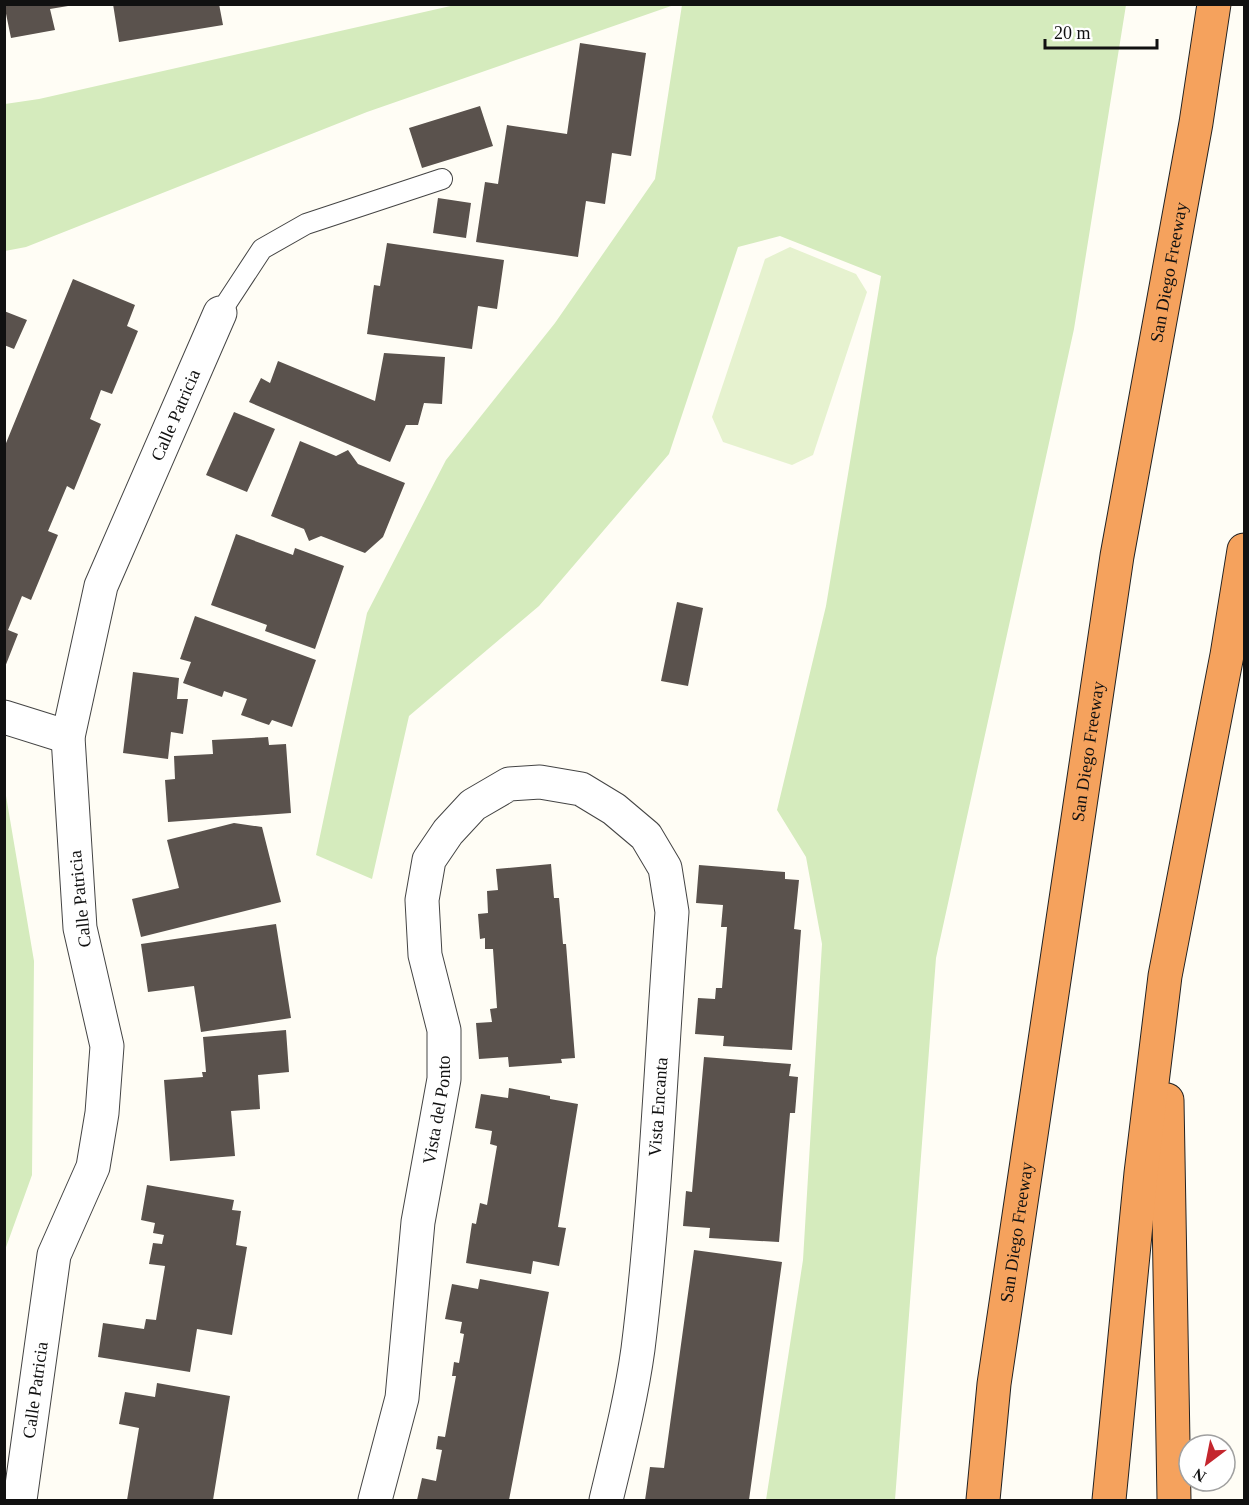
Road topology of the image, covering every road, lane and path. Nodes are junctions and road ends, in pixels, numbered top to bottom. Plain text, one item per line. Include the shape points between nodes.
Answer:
1 (1214, 4) edge
2 (442, 179) dead end
3 (220, 313) joint
4 (1245, 550) edge
5 (1245, 592) edge
6 (1227, 655) junction
7 (4, 717) edge
8 (68, 737) junction
9 (540, 782) joint
10 (1165, 976) junction
11 (21, 1500) edge
12 (375, 1500) edge
13 (606, 1500) edge
14 (983, 1500) edge
15 (1109, 1500) edge
16 (1174, 1500) edge

1 - 14 highway, San Diego Freeway via 1117,555 994,1384
2 - 3 lane via 306,224 262,249
3 - 8 street, Calle Patricia via 101,586
4 - 6 highway
5 - 6 highway
6 - 10 highway
7 - 8 street
8 - 11 street, Calle Patricia via 80,928 107,1046 93,1167 54,1255
9 - 12 street, Vista del Ponto via 509,784 473,805 429,860 422,900 425,955 444,1030 444,1078 418,1222 402,1398
9 - 13 street, Vista Encanta via 581,789 614,809 646,836 664,868 672,912 638,1349
10 - 15 highway
10 - 16 highway

